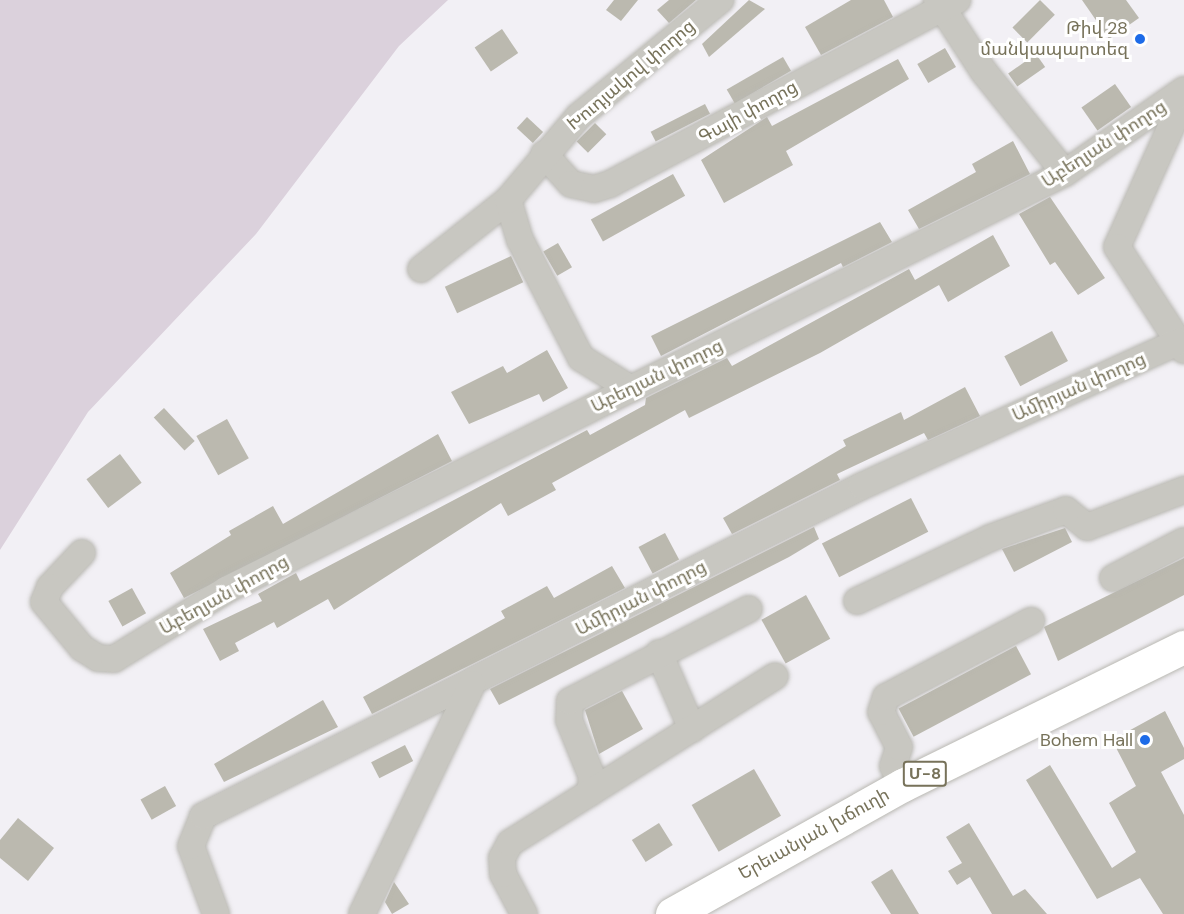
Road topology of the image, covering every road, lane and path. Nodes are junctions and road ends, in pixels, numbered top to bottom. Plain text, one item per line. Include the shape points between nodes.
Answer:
1 (720, 0) edge
2 (946, 3) edge
3 (1184, 90) edge
4 (1184, 98) edge
5 (544, 154) junction
6 (1065, 173) junction
7 (508, 200) junction
8 (420, 269) dead end
9 (1181, 346) edge
10 (631, 389) junction
11 (1184, 490) edge
12 (1184, 541) edge
13 (82, 553) dead end
14 (1113, 578) dead end
15 (857, 602) dead end
16 (749, 609) dead end
17 (1031, 621) dead end
18 (1184, 647) edge
19 (659, 653) junction
20 (775, 676) dead end
21 (472, 684) junction
22 (692, 729) junction
23 (903, 785) junction
24 (590, 793) junction
25 (216, 914) edge
26 (362, 914) edge
27 (524, 914) edge
28 (672, 914) edge

1 - 5 street, Խուդյակով փողոց via 579,116
2 - 5 street, Գայի փողոց via 610,184 594,189 571,184
2 - 6 street via 984,72
3 - 6 street, Աբեղյան փողոց
4 - 9 street via 1117,247
5 - 7 street, Խուդյակով փողոց
6 - 10 street, Աբեղյան փողոց
7 - 8 street, Խուդյակով փողոց
7 - 10 street via 520,240 581,358
9 - 21 street, Ամիրյան փողոց via 862,486
10 - 13 street, Աբեղյան փողոց via 226,590 114,658 98,658 82,648 44,602 50,587
11 - 15 street via 1087,527 1066,510 990,538
12 - 14 street
16 - 19 street
17 - 23 street via 886,696 881,712 899,747 893,766
18 - 23 highway, Երեւանյան խճուղի / Մ-8
19 - 22 street
19 - 24 street via 570,701 569,720 592,777
20 - 22 street
21 - 25 street, Ամիրյան փողոց via 202,816 191,846
21 - 26 street
22 - 24 street
23 - 28 highway, Երեւանյան խճուղի / Մ-8
24 - 27 street via 506,850 503,874

